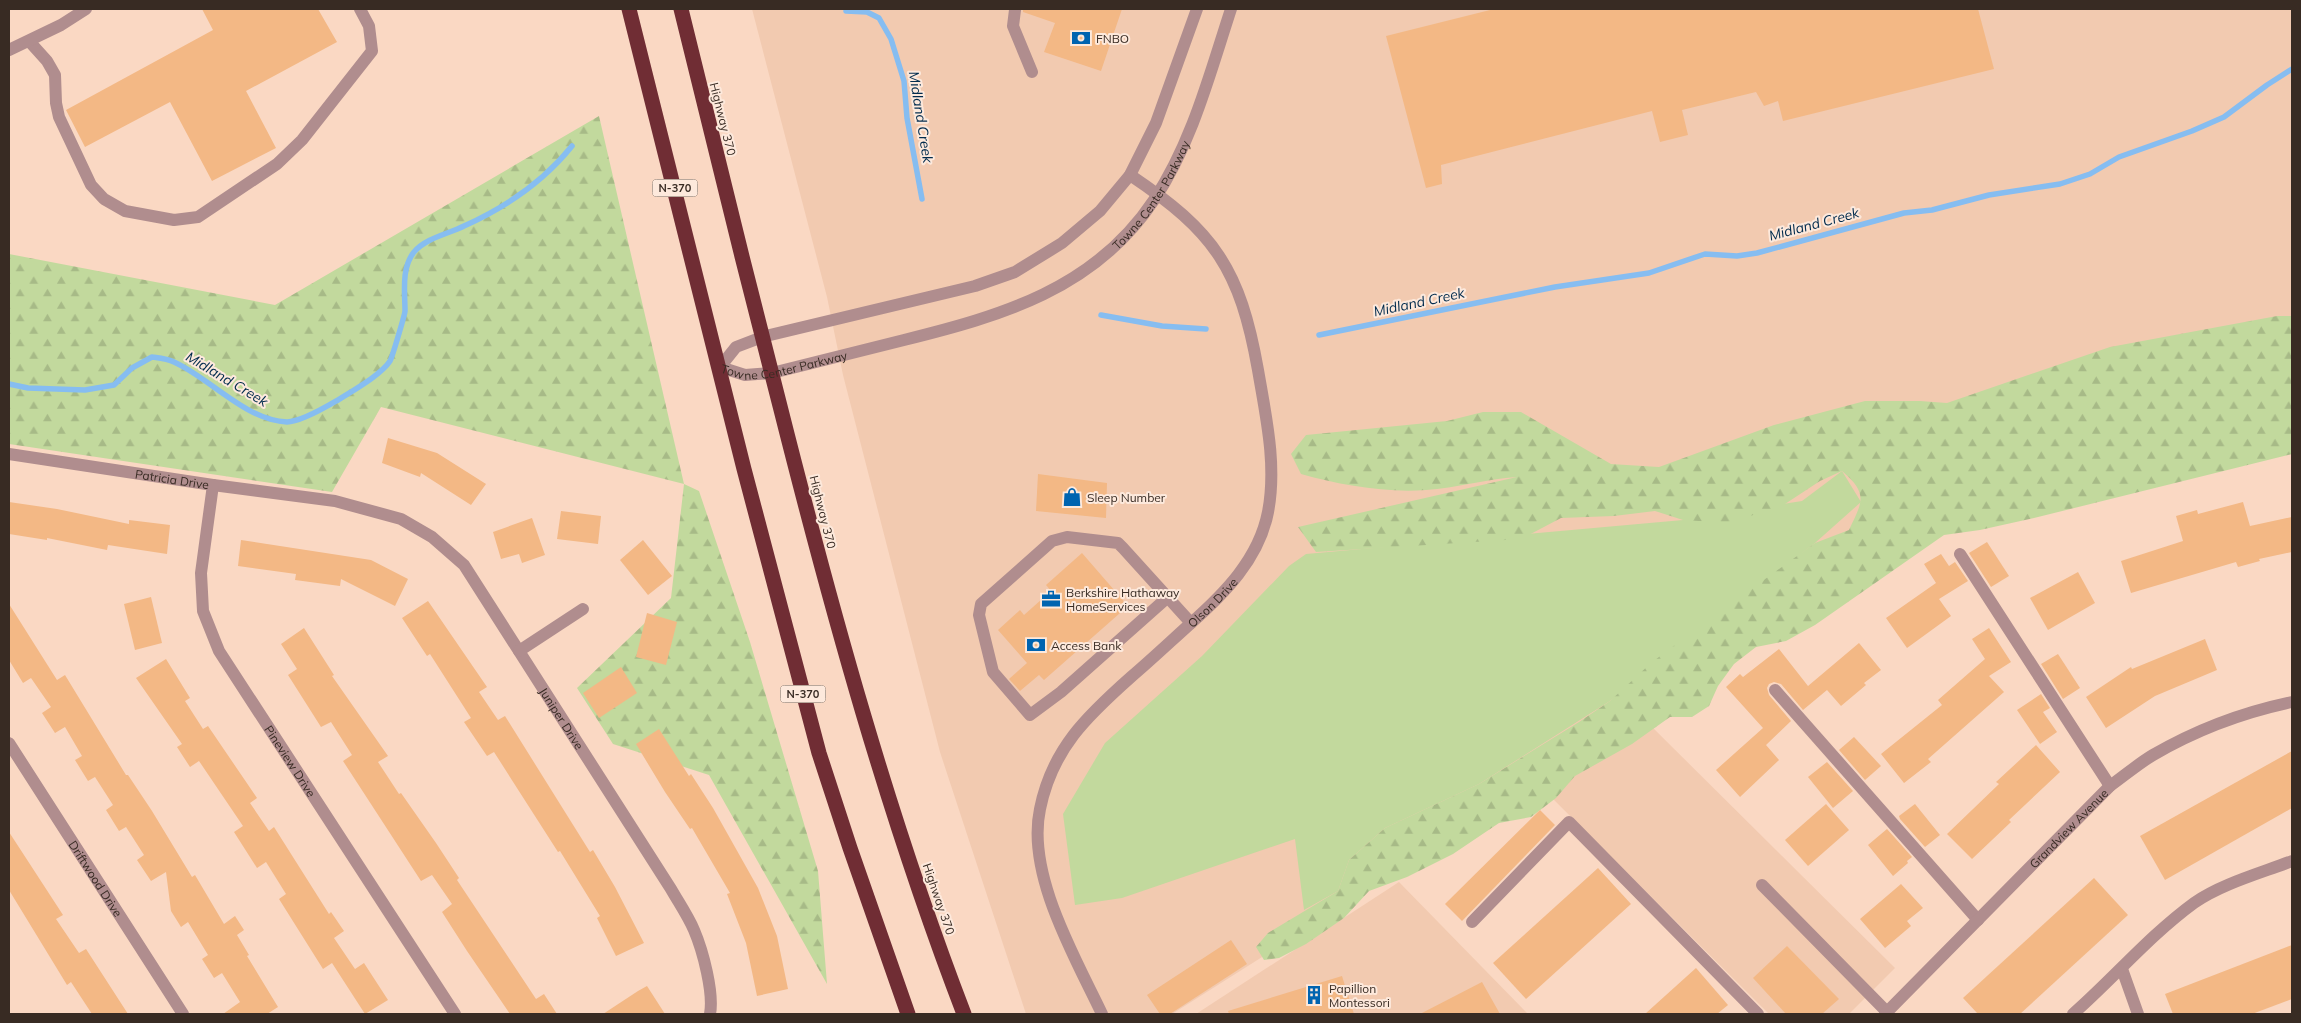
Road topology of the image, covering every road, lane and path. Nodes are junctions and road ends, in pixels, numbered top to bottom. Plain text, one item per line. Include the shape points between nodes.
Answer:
1 (86, 9) edge
2 (360, 9) edge
3 (629, 9) edge
4 (681, 9) edge
5 (1197, 9) edge
6 (1232, 9) edge
7 (1015, 10) edge
8 (29, 41) junction
9 (9, 50) edge
10 (1032, 72) dead end
11 (1130, 175) junction
12 (1158, 193) junction
13 (762, 337) junction
14 (720, 367) junction
15 (772, 373) junction
16 (9, 454) edge
17 (212, 485) junction
18 (335, 501) joint
19 (1960, 554) dead end
20 (1168, 597) junction
21 (583, 609) dead end
22 (1191, 623) junction
23 (519, 651) junction
24 (1775, 690) dead end
25 (2292, 702) edge
26 (9, 743) edge
27 (2110, 786) junction
28 (2292, 861) edge
29 (1762, 885) dead end
30 (1978, 920) junction
31 (1472, 922) dead end
32 (2122, 969) junction
33 (711, 1009) edge
34 (1886, 1013) edge
35 (183, 1014) edge
36 (455, 1014) edge
37 (908, 1014) edge
38 (964, 1014) edge
39 (1102, 1014) edge
40 (1758, 1014) edge
41 (2073, 1014) edge
42 (2138, 1014) edge

1 - 8 street
2 - 8 street via 369,26 372,51 302,140 276,164 198,217 174,220 125,210 104,198 91,185 60,117 54,75 47,61
3 - 14 highway, N-370
4 - 13 highway, Highway 370
5 - 11 street, Towne Center Parkway via 1156,123
6 - 12 street, Towne Center Parkway via 1194,120
7 - 10 street via 1013,26
8 - 9 street
11 - 12 street, Olson Drive
11 - 13 street, Towne Center Parkway via 1084,226 1015,272 943,296
12 - 15 street, Towne Center Parkway via 1122,239 1079,275 1049,293 968,324
12 - 22 street, Olson Drive via 1205,237 1234,280 1252,333 1272,469 1268,514 1260,538 1234,581
13 - 14 street, Towne Center Parkway via 736,347
13 - 15 highway, Highway 370
14 - 15 street, Towne Center Parkway via 745,375
14 - 37 highway, N-370 via 819,753
15 - 38 highway, Highway 370 via 854,684 924,906
16 - 17 street, Patricia Drive
17 - 18 street, Patricia Drive
17 - 36 street, Pineview Drive via 202,573 203,611 219,651
18 - 23 street, Juniper Drive via 401,519 432,537 464,565
19 - 27 street
20 - 20 street via 1118,543 1059,537 981,604 978,615 993,672 1030,715 1061,692
20 - 22 street
21 - 23 street
22 - 39 street, Olson Drive via 1077,729 1052,768 1040,807 1038,843 1049,894
23 - 33 street, Juniper Drive via 671,889 694,931
24 - 30 street
25 - 27 street, Grandview Avenue via 2206,728 2152,755
26 - 35 street, Driftwood Drive
27 - 30 street, Grandview Avenue
28 - 32 street via 2195,902 2148,940
29 - 34 street
30 - 34 street, Grandview Avenue
31 - 40 street via 1569,822
32 - 41 street
32 - 42 street

